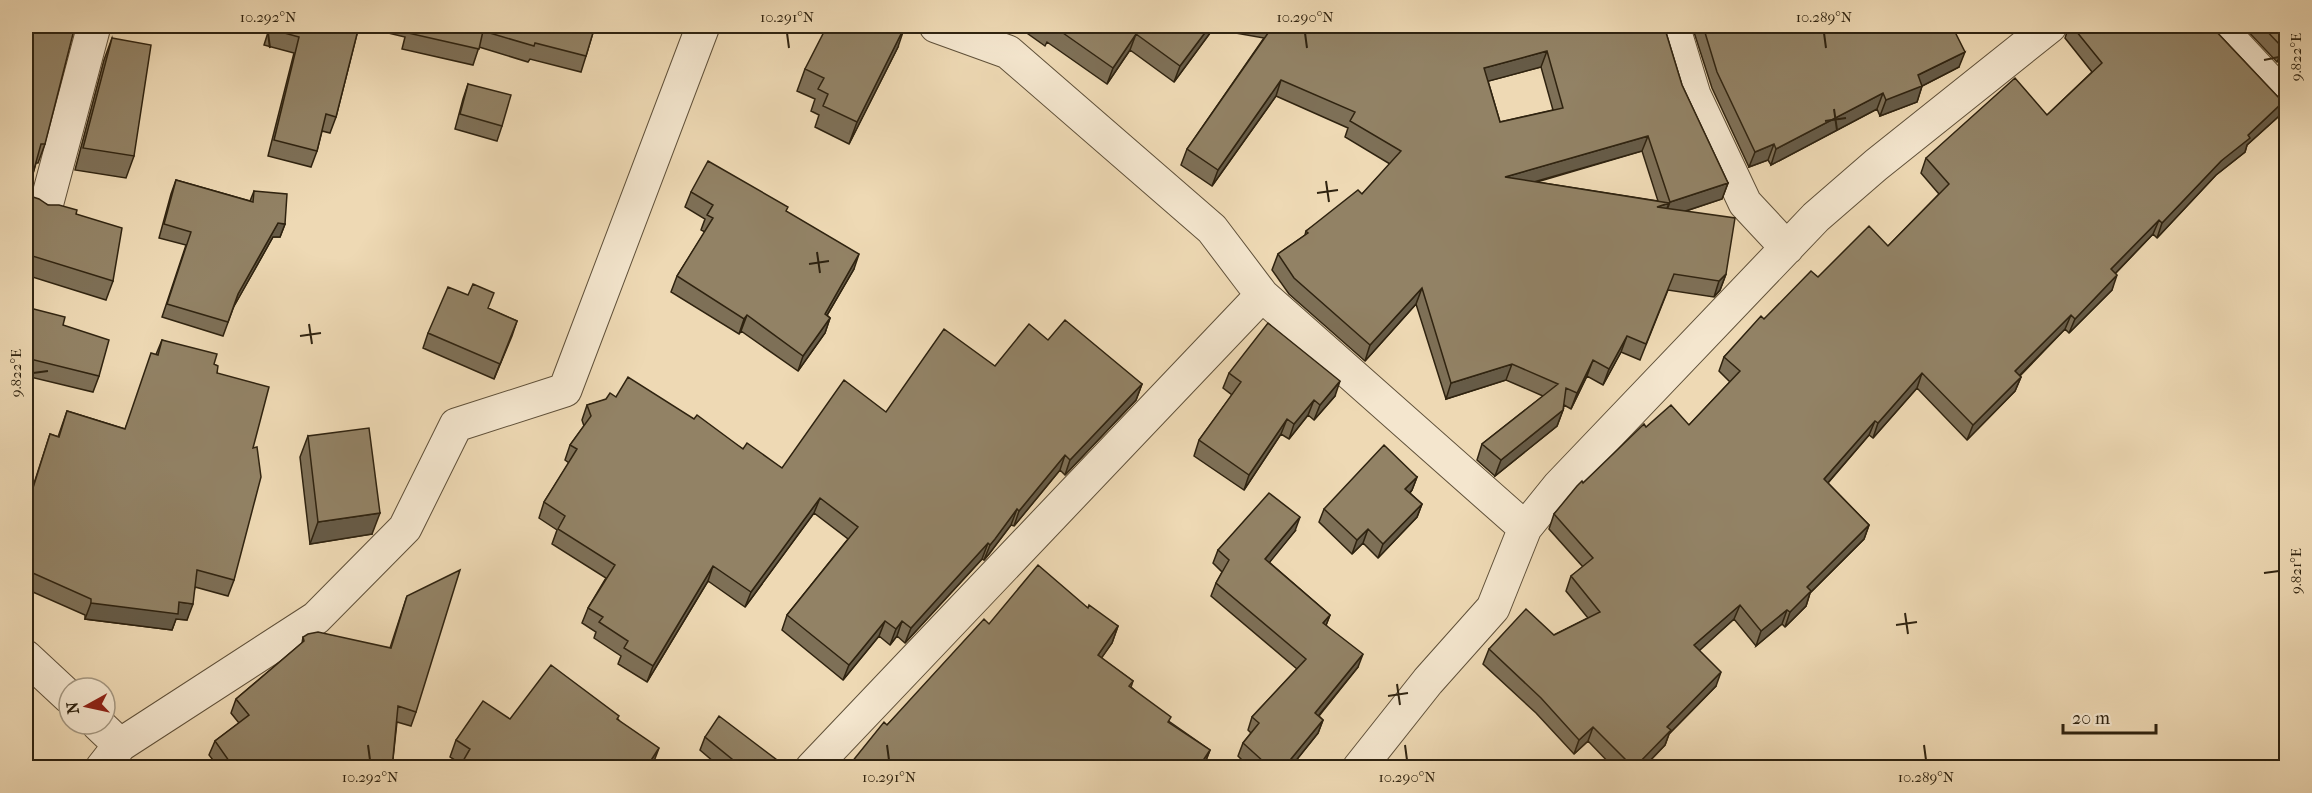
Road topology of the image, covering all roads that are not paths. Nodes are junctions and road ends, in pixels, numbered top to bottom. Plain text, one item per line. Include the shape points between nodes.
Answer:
1 (94, 26) edge
2 (703, 26) edge
3 (936, 26) edge
4 (1673, 26) edge
5 (2050, 26) edge
6 (2218, 26) edge
7 (2286, 99) edge
8 (46, 206) edge
9 (1787, 248) junction
10 (1262, 295) junction
11 (1526, 528) junction
12 (26, 657) edge
13 (57, 686) edge
14 (107, 746) edge
15 (812, 768) edge
16 (1359, 768) edge

1 - 8 street
2 - 14 street via 565,390 456,425 405,528 316,618
3 - 10 street via 1008,52 1212,229
4 - 9 street via 1694,95 1745,203
5 - 9 street via 1876,165
6 - 7 street
9 - 11 street via 1559,486
10 - 11 street
10 - 15 street
11 - 16 street via 1493,608
12 - 13 street

